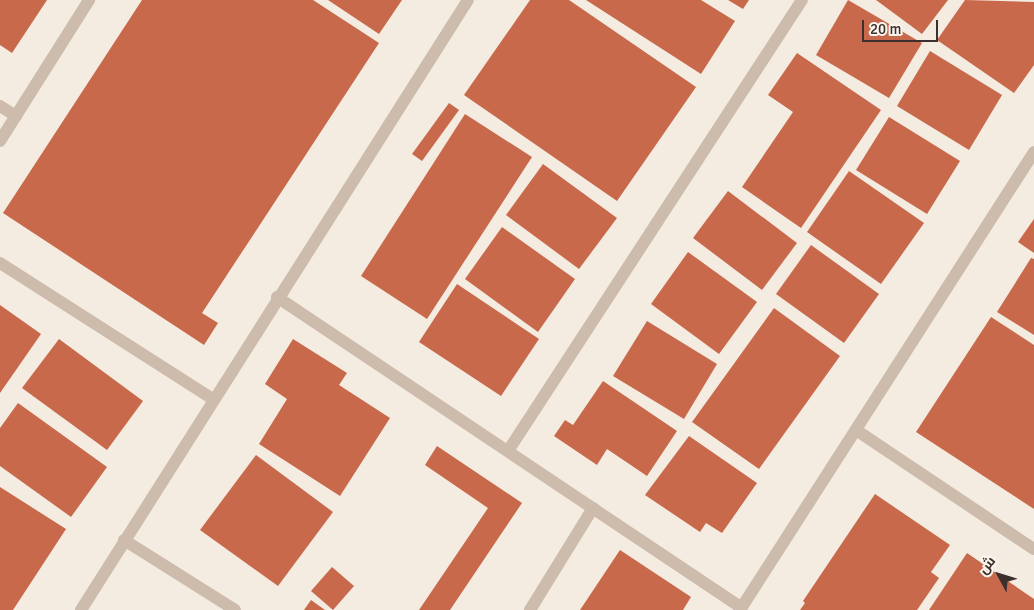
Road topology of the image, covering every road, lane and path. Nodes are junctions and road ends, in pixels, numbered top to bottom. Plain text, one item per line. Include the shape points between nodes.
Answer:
1 (89, 0) edge
2 (468, 0) edge
3 (802, 0) edge
4 (0, 106) edge
5 (16, 116) junction
6 (0, 142) edge
7 (1034, 152) edge
8 (0, 263) edge
9 (277, 297) junction
10 (213, 400) junction
11 (856, 430) junction
12 (508, 451) junction
13 (593, 508) junction
14 (124, 540) junction
15 (1034, 549) edge
16 (741, 609) edge
17 (81, 610) edge
18 (235, 610) edge
19 (530, 610) edge

1 - 5 street
2 - 9 street
3 - 12 street
4 - 5 street
5 - 6 street
7 - 11 street
8 - 10 street
9 - 10 street
9 - 12 street
10 - 14 street
11 - 15 street
11 - 16 street
12 - 13 street
13 - 16 street
13 - 19 street
14 - 17 street
14 - 18 street

